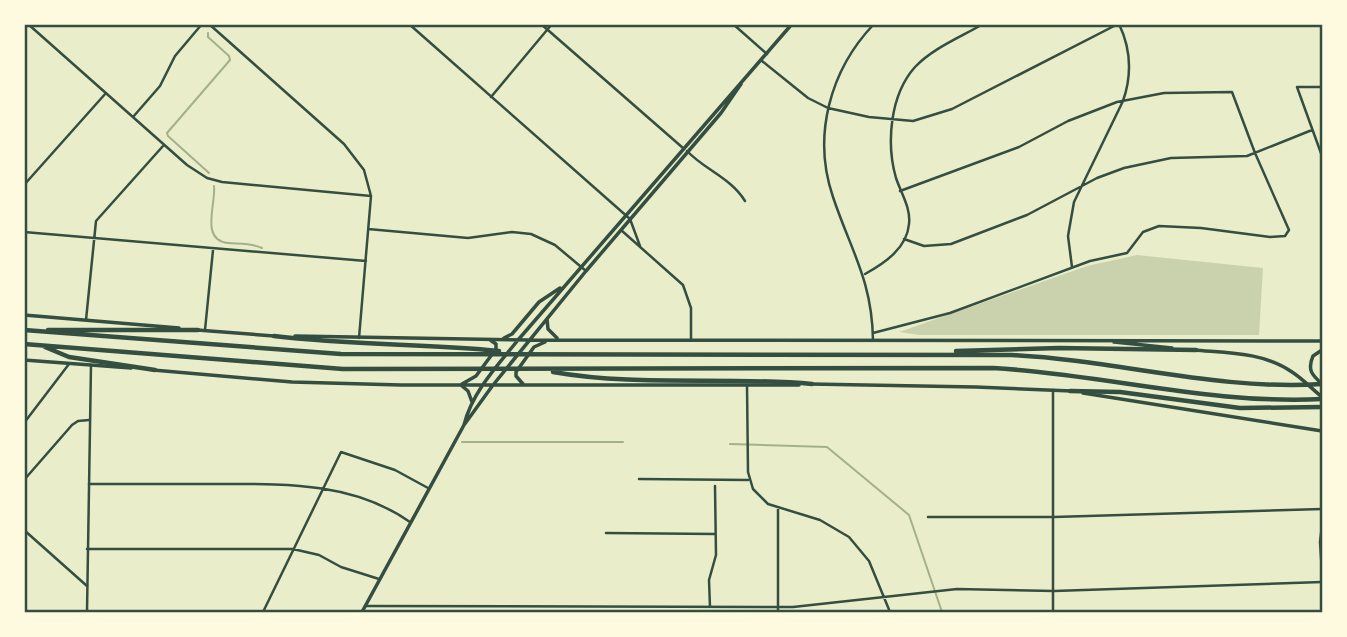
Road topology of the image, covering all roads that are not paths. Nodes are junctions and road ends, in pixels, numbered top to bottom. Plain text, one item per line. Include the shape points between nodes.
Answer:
1 (28, 24) edge
2 (202, 24) edge
3 (209, 24) edge
4 (409, 24) edge
5 (541, 24) edge
6 (552, 24) edge
7 (733, 24) edge
8 (792, 24) edge
9 (874, 24) edge
10 (983, 24) edge
11 (1119, 24) edge
12 (548, 30) junction
13 (767, 54) junction
14 (762, 61) junction
15 (741, 84) junction
16 (1322, 87) edge
17 (106, 93) junction
18 (491, 97) junction
19 (1123, 101) junction
20 (828, 108) junction
21 (133, 117) junction
22 (893, 119) junction
23 (1312, 130) junction
24 (164, 145) junction
25 (683, 148) junction
26 (688, 152) junction
27 (1255, 153) junction
28 (1322, 156) edge
29 (24, 185) edge
30 (1080, 187) junction
31 (901, 191) junction
32 (371, 195) junction
33 (745, 201) dead end
34 (626, 215) junction
35 (630, 219) junction
36 (368, 229) junction
37 (621, 230) junction
38 (24, 232) edge
39 (94, 238) junction
40 (904, 239) junction
41 (640, 246) junction
42 (213, 248) junction
43 (366, 261) junction
44 (580, 267) junction
45 (1072, 267) junction
46 (586, 271) junction
47 (864, 274) junction
48 (564, 286) junction
49 (24, 315) edge
50 (548, 317) junction
51 (86, 320) junction
52 (24, 330) edge
53 (198, 330) junction
54 (205, 330) junction
55 (873, 332) junction
56 (274, 336) junction
57 (359, 338) junction
58 (486, 338) junction
59 (502, 338) junction
60 (518, 340) junction
61 (529, 340) junction
62 (550, 340) junction
63 (558, 340) junction
64 (691, 340) junction
65 (873, 340) junction
66 (1088, 340) junction
67 (1322, 341) edge
68 (24, 344) edge
69 (41, 345) junction
70 (1196, 350) junction
71 (1322, 350) edge
72 (469, 351) junction
73 (916, 353) junction
74 (24, 359) edge
75 (70, 363) junction
76 (91, 365) junction
77 (155, 370) junction
78 (542, 370) junction
79 (460, 384) junction
80 (812, 384) junction
81 (1322, 384) edge
82 (483, 385) junction
83 (493, 385) junction
84 (523, 385) junction
85 (747, 385) junction
86 (1053, 390) junction
87 (1070, 391) junction
88 (1322, 398) edge
89 (471, 406) junction
90 (1322, 407) edge
91 (90, 420) junction
92 (24, 423) edge
93 (464, 425) junction
94 (1322, 431) edge
95 (639, 479) dead end
96 (24, 480) edge
97 (749, 480) junction
98 (89, 484) junction
99 (715, 486) dead end
100 (324, 488) junction
101 (430, 489) junction
102 (778, 509) junction
103 (1322, 509) edge
104 (928, 517) dead end
105 (1054, 517) junction
106 (411, 523) junction
107 (1322, 525) edge
108 (24, 530) edge
109 (606, 533) dead end
110 (715, 534) junction
111 (88, 549) junction
112 (293, 549) junction
113 (1322, 573) edge
114 (380, 580) junction
115 (1322, 582) edge
116 (87, 586) junction
117 (1054, 590) junction
118 (884, 598) junction
119 (366, 606) junction
120 (397, 606) junction
121 (712, 607) junction
122 (778, 607) junction
123 (87, 612) edge
124 (263, 612) edge
125 (362, 612) edge
126 (397, 612) edge
127 (713, 612) edge
128 (778, 612) edge
129 (890, 612) edge
130 (1053, 612) edge

1 - 17 street
2 - 21 street
3 - 32 street via 351,150 364,170
4 - 18 street
5 - 12 street
6 - 12 street
7 - 13 street
8 - 13 main road
9 - 20 street via 844,64
10 - 22 street via 915,67 903,85
11 - 19 street via 1129,61
11 - 22 street via 952,109 913,121
12 - 18 street
12 - 25 street
13 - 14 main road
14 - 15 main road
14 - 20 street
15 - 25 main road
15 - 26 main road
16 - 23 street via 1297,87
17 - 21 street
17 - 29 street
18 - 34 street
19 - 27 street via 1164,93 1232,92
19 - 30 street
19 - 31 street via 1068,121 1019,147
20 - 22 street
20 - 47 street via 825,157 830,186
21 - 24 street
22 - 31 street via 891,149
23 - 27 street
23 - 28 street
24 - 32 street via 193,170 222,182
24 - 39 street via 96,221
25 - 26 street
25 - 34 main road
26 - 33 street via 733,185
26 - 35 main road
27 - 30 street via 1147,162
27 - 45 street via 1289,230 1285,236 1153,227 1126,253
30 - 40 street via 1027,215 951,244 924,246
30 - 45 street via 1069,224
31 - 40 street via 909,218
32 - 36 street
34 - 35 street
34 - 44 main road
35 - 37 main road
35 - 41 street
36 - 43 street
36 - 44 street via 468,238 531,234 555,245
37 - 41 street
37 - 46 main road
38 - 39 street
39 - 42 street
39 - 51 street
40 - 47 street via 890,258
41 - 64 street via 685,289 691,308
42 - 43 street
42 - 54 street
43 - 57 street
44 - 46 street
44 - 48 main road
45 - 55 street via 950,313
46 - 50 main road
47 - 55 street
48 - 59 main road via 539,302 512,334
48 - 60 main road
49 - 51 main road
50 - 61 main road
50 - 63 main road via 548,329
51 - 53 main road
52 - 53 highway
52 - 72 highway via 295,352
53 - 54 main road
54 - 56 main road
55 - 65 street
56 - 57 main road
56 - 72 highway
57 - 58 main road
58 - 59 main road
58 - 79 main road via 495,342 496,349 476,376
59 - 60 main road
60 - 61 main road
60 - 82 main road
61 - 62 main road
61 - 83 main road
62 - 63 main road
62 - 84 main road via 534,347 516,372
63 - 64 main road
64 - 65 main road
65 - 66 main road
66 - 67 main road
66 - 70 main road
68 - 69 highway
69 - 77 highway via 69,357
69 - 78 highway via 343,369
70 - 73 highway
70 - 88 main road via 1272,362 1290,370
71 - 81 main road via 1312,356 1310,370
72 - 73 highway
73 - 81 highway via 1050,357 1209,380
74 - 75 main road
75 - 76 main road
75 - 92 street
76 - 77 main road
76 - 91 street
77 - 79 main road via 292,382
78 - 80 highway via 608,378
78 - 88 highway via 993,368 1251,399
79 - 82 main road
79 - 89 main road via 470,393
80 - 85 main road
80 - 86 main road
82 - 83 main road
82 - 89 main road
83 - 84 main road
83 - 93 main road
84 - 85 main road
85 - 97 street
86 - 87 main road
86 - 105 street
87 - 90 highway via 1120,392 1240,408
87 - 94 main road
89 - 93 main road
91 - 96 street via 72,425
91 - 98 street
93 - 101 main road
95 - 97 street
97 - 102 street via 760,498
98 - 100 street
98 - 111 street
99 - 110 street
100 - 101 street via 341,452 396,470
100 - 106 street via 368,500
100 - 112 street
101 - 106 main road
102 - 118 street via 820,520 849,537 869,561
102 - 122 street
103 - 105 street
104 - 105 street
105 - 117 street
106 - 114 main road
107 - 113 street
108 - 116 street
109 - 110 street
110 - 121 street via 715,562 709,580
111 - 112 street
111 - 116 street
112 - 114 street
112 - 124 street
114 - 119 main road
115 - 117 street
116 - 123 street
117 - 118 street via 942,591
117 - 130 street
118 - 122 street
118 - 129 street
119 - 120 street
119 - 125 main road
120 - 121 street
120 - 126 street
121 - 122 street
121 - 127 street
122 - 128 street

